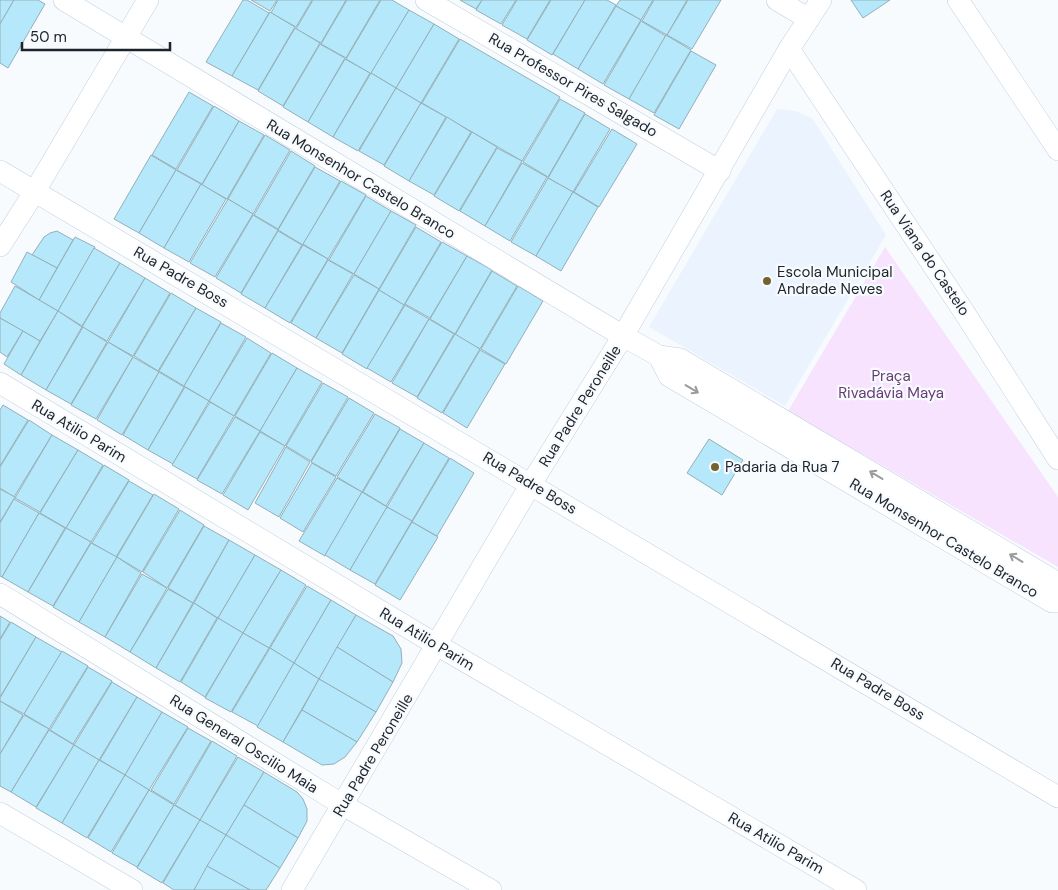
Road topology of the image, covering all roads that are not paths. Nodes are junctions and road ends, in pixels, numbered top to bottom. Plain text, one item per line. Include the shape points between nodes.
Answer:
1 (64, 0) edge
2 (148, 0) edge
3 (426, 0) edge
4 (777, 0) edge
5 (821, 0) edge
6 (958, 0) edge
7 (808, 19) junction
8 (126, 37) junction
9 (789, 49) junction
10 (1058, 150) edge
11 (0, 170) edge
12 (720, 171) junction
13 (35, 191) junction
14 (0, 246) edge
15 (624, 336) junction
16 (659, 356) junction
17 (0, 383) edge
18 (1058, 460) edge
19 (531, 484) junction
20 (1058, 583) edge
21 (0, 594) edge
22 (1058, 602) edge
23 (437, 645) junction
24 (1058, 797) edge
25 (343, 805) junction
26 (0, 813) edge
27 (132, 890) edge
28 (292, 890) edge
29 (491, 890) edge
30 (856, 890) edge

1 - 8 street, Rua Monsenhor Castelo Branco
2 - 8 street
3 - 12 street, Rua Professor Pires Salgado
4 - 7 street
5 - 7 street, Rua Padre Peroneille
6 - 10 street
7 - 9 street, Rua Padre Peroneille
8 - 13 street
8 - 15 street, Rua Monsenhor Castelo Branco
9 - 12 street, Rua Padre Peroneille
9 - 18 street, Rua Viana do Castelo via 959,304
11 - 13 street, Rua Padre Boss
12 - 15 street, Rua Padre Peroneille
13 - 14 street
13 - 19 street, Rua Padre Boss
15 - 16 street, Rua Monsenhor Castelo Branco
15 - 19 street, Rua Padre Peroneille
20 -> 16 street, Rua Monsenhor Castelo Branco via 680,359
16 -> 22 street, Rua Monsenhor Castelo Branco via 669,376 1052,602
17 - 23 street, Rua Atilio Parim
19 - 23 street, Rua Padre Peroneille
19 - 24 street, Rua Padre Boss
21 - 25 street, Rua General Oscilio Maia
23 - 25 street, Rua Padre Peroneille
23 - 30 street, Rua Atilio Parim
25 - 28 street, Rua Padre Peroneille
25 - 29 street, Rua General Oscilio Maia
26 - 27 street

